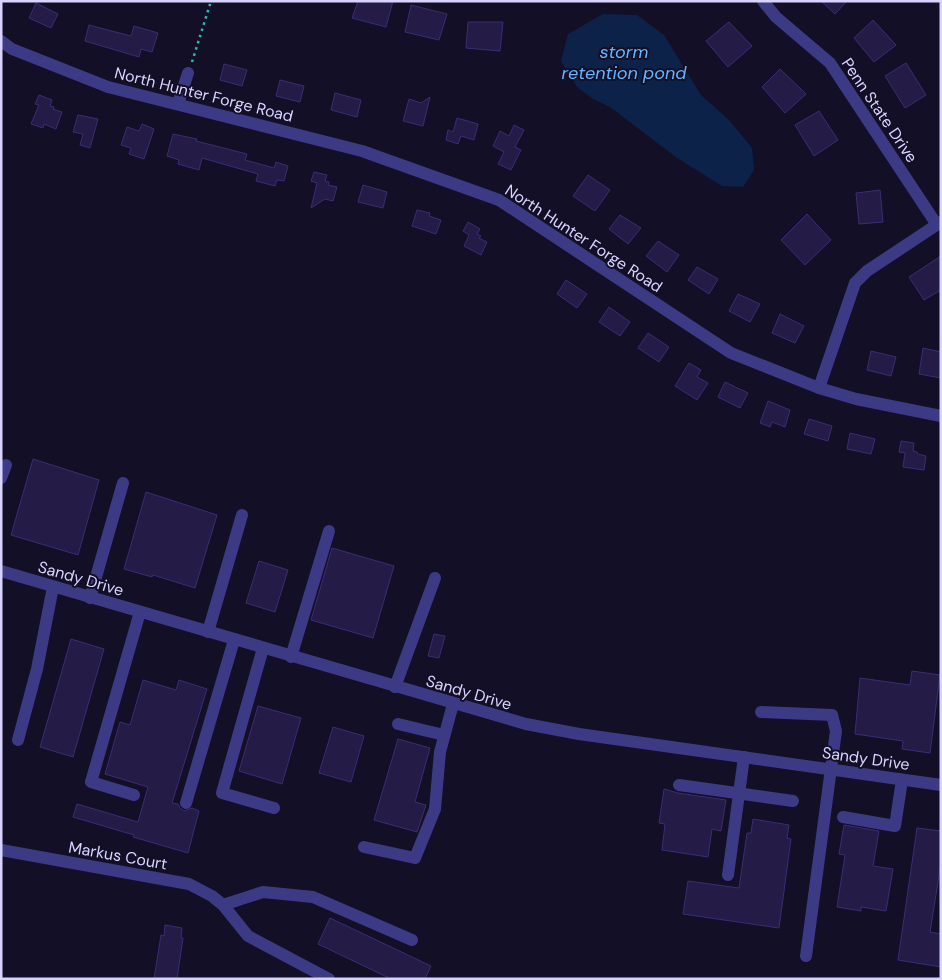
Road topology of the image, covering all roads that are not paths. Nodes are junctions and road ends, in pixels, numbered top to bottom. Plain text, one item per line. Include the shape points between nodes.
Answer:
1 (763, 1) edge
2 (1, 41) edge
3 (188, 73) road end
4 (178, 104) junction
5 (939, 224) edge
6 (819, 388) junction
7 (941, 416) edge
8 (6, 465) dead end
9 (1, 478) edge
10 (122, 483) dead end
11 (242, 516) dead end
12 (329, 532) dead end
13 (1, 571) edge
14 (435, 578) dead end
15 (53, 587) junction
16 (90, 598) junction
17 (140, 612) junction
18 (208, 632) junction
19 (234, 640) junction
20 (263, 648) junction
21 (291, 657) junction
22 (395, 687) junction
23 (453, 704) junction
24 (761, 712) dead end
25 (398, 724) dead end
26 (444, 735) junction
27 (18, 740) dead end
28 (744, 757) junction
29 (831, 770) junction
30 (902, 780) junction
31 (679, 784) dead end
32 (941, 785) edge
33 (739, 793) junction
34 (134, 795) dead end
35 (793, 801) dead end
36 (186, 803) dead end
37 (274, 808) dead end
38 (843, 817) dead end
39 (364, 847) dead end
40 (1, 850) edge
41 (728, 875) dead end
42 (222, 905) junction
43 (412, 940) dead end
44 (806, 956) dead end
45 (329, 979) edge

1 - 5 street, Penn State Drive via 776,17 830,63
2 - 4 street, North Hunter Forge Road via 12,49 108,87
3 - 4 street
4 - 6 street, North Hunter Forge Road via 362,151 499,200 731,353
5 - 6 street via 867,271 855,283
6 - 7 street, North Hunter Forge Road via 880,405
8 - 9 street
10 - 16 street
11 - 18 street
12 - 21 street
13 - 15 street, Sandy Drive
14 - 22 street
15 - 16 street, Sandy Drive
15 - 27 street via 37,669
16 - 17 street, Sandy Drive
17 - 18 street, Sandy Drive
17 - 34 street via 91,782
18 - 19 street, Sandy Drive
19 - 20 street, Sandy Drive
19 - 36 street
20 - 21 street, Sandy Drive
20 - 37 street via 222,793
21 - 22 street, Sandy Drive
22 - 23 street, Sandy Drive
23 - 26 street
23 - 28 street, Sandy Drive via 550,729
24 - 29 street via 832,715 836,731
25 - 26 street
26 - 39 street via 435,809 415,858
28 - 29 street, Sandy Drive
28 - 33 street
29 - 30 street, Sandy Drive
29 - 44 street
30 - 32 street, Sandy Drive
30 - 38 street via 895,826
31 - 33 street
33 - 35 street
33 - 41 street
40 - 42 street, Markus Court via 189,884
42 - 43 street via 263,892 313,897
42 - 45 street, Markus Court via 248,936

